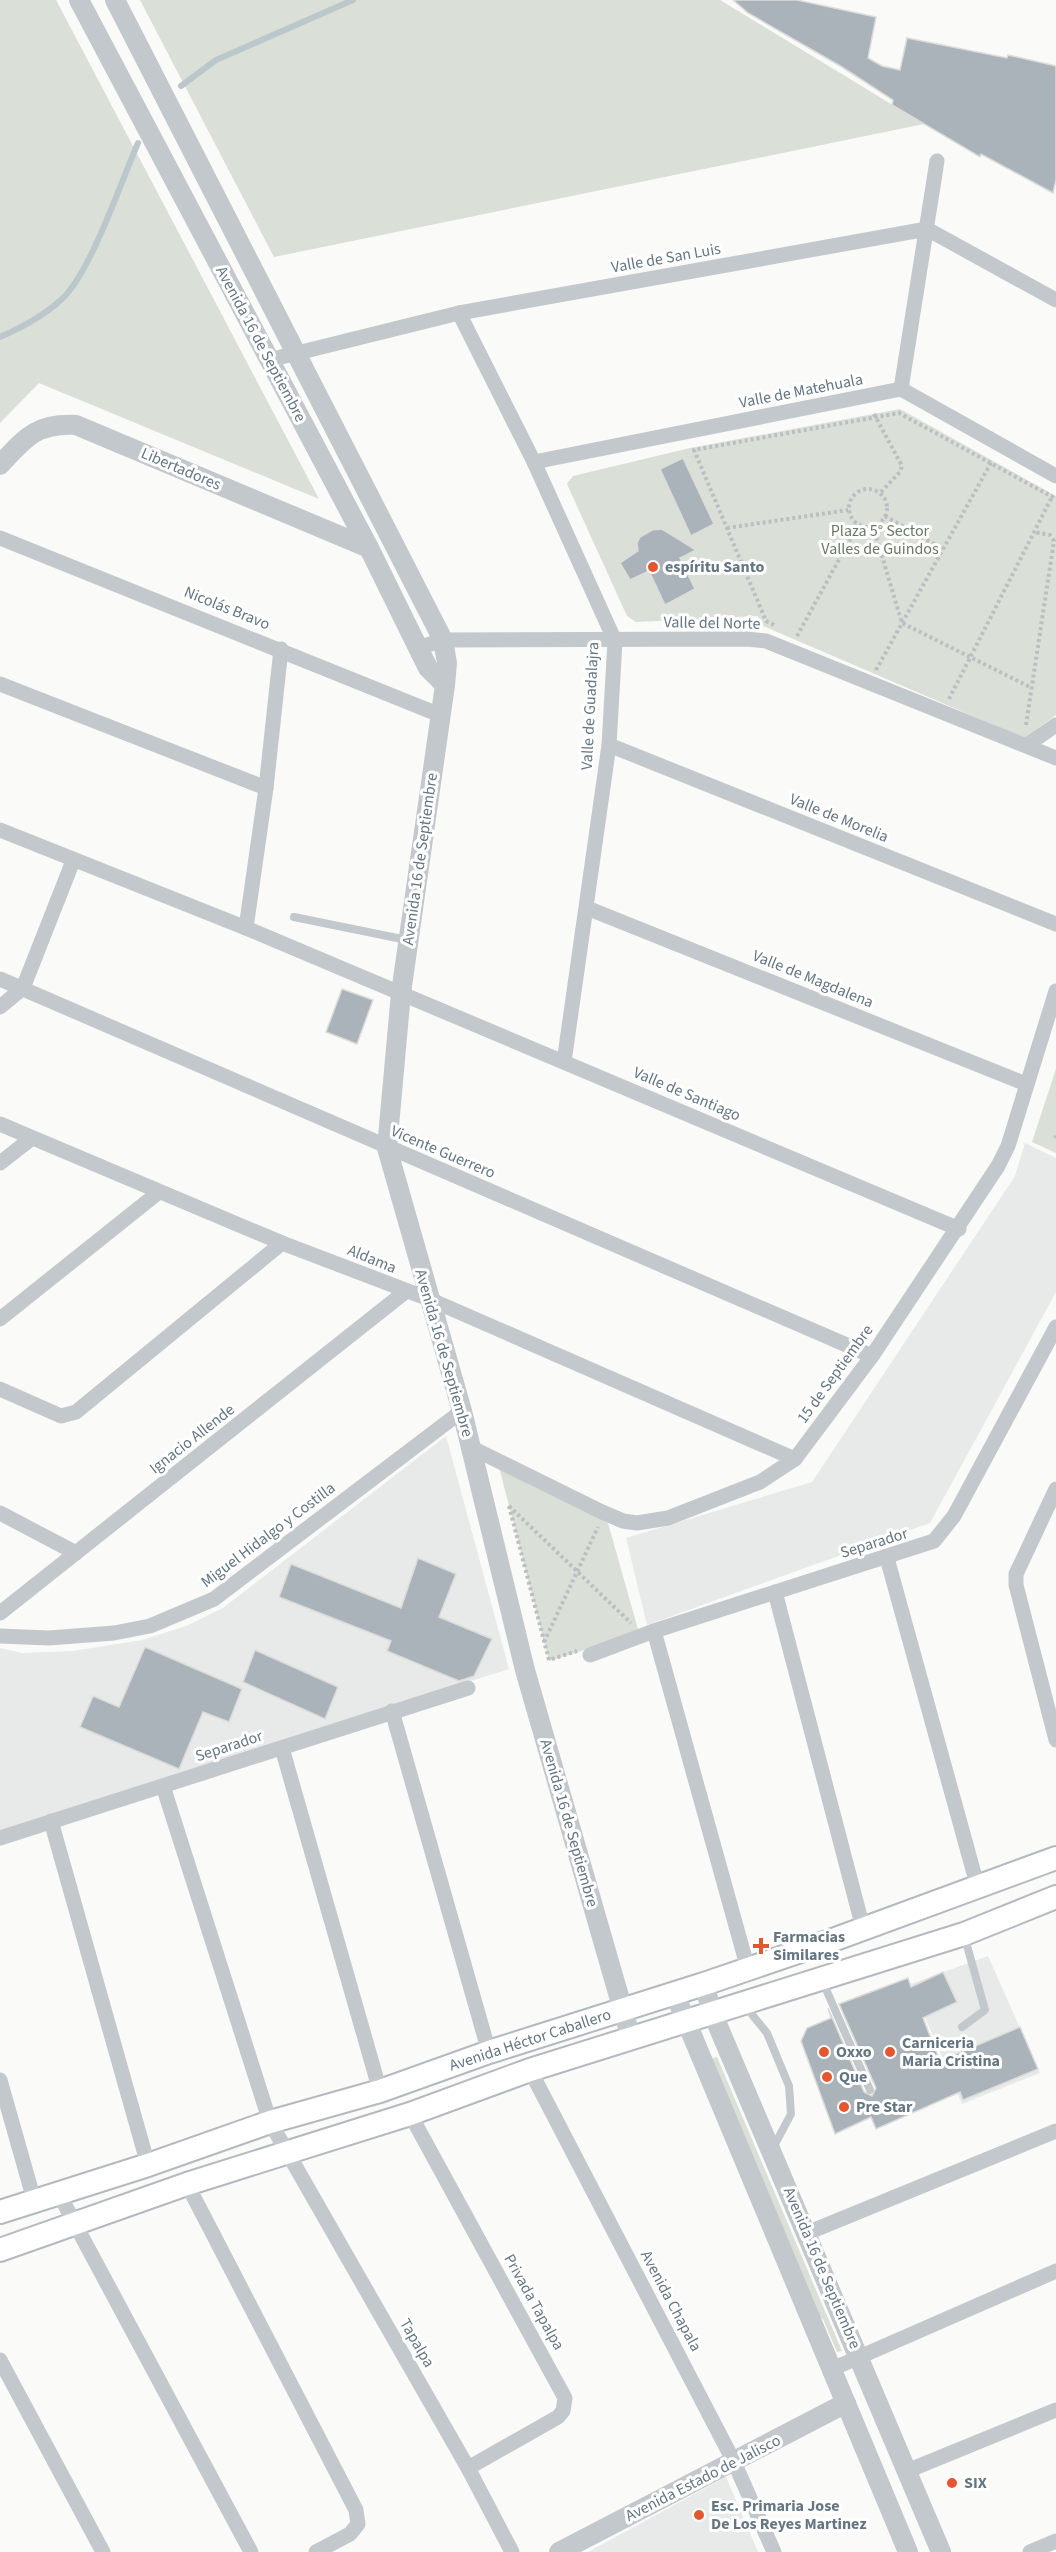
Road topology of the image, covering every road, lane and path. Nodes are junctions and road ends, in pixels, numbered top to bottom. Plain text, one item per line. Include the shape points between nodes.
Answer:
1 (79, 0) edge
2 (115, 0) edge
3 (167, 99) junction
4 (143, 121) junction
5 (937, 161) dead end
6 (927, 230) junction
7 (1056, 300) edge
8 (459, 312) junction
9 (298, 353) junction
10 (269, 360) junction
11 (901, 389) junction
12 (874, 414) dead end
13 (992, 460) dead end
14 (534, 462) junction
15 (0, 465) edge
16 (1056, 476) edge
17 (880, 493) junction
18 (1053, 494) dead end
19 (1056, 499) edge
20 (848, 510) junction
21 (885, 516) junction
22 (858, 525) junction
23 (873, 526) junction
24 (727, 528) junction
25 (1034, 532) junction
26 (0, 538) edge
27 (369, 548) junction
28 (943, 549) junction
29 (766, 621) dead end
30 (902, 623) junction
31 (443, 640) junction
32 (795, 640) dead end
33 (615, 641) junction
34 (418, 648) junction
35 (281, 649) junction
36 (874, 673) dead end
37 (0, 684) edge
38 (445, 685) junction
39 (1032, 688) junction
40 (947, 705) dead end
41 (440, 715) junction
42 (1056, 725) edge
43 (1026, 728) dead end
44 (609, 745) junction
45 (1027, 745) junction
46 (1056, 758) edge
47 (266, 788) junction
48 (0, 830) edge
49 (73, 861) junction
50 (587, 908) junction
51 (294, 917) dead end
52 (1056, 924) edge
53 (246, 928) junction
54 (408, 940) junction
55 (0, 979) edge
56 (23, 988) junction
57 (1056, 991) edge
58 (401, 993) junction
59 (0, 1007) edge
60 (564, 1062) junction
61 (1026, 1084) junction
62 (0, 1124) edge
63 (32, 1138) junction
64 (387, 1148) junction
65 (0, 1163) edge
66 (159, 1192) junction
67 (959, 1228) junction
68 (282, 1243) junction
69 (405, 1292) junction
70 (429, 1299) junction
71 (0, 1319) edge
72 (1056, 1327) edge
73 (872, 1356) junction
74 (0, 1389) edge
75 (462, 1411) junction
76 (470, 1447) junction
77 (795, 1459) junction
78 (478, 1478) junction
79 (1056, 1489) edge
80 (508, 1506) junction
81 (604, 1513) junction
82 (0, 1514) edge
83 (76, 1553) junction
84 (888, 1558) junction
85 (577, 1571) junction
86 (775, 1592) junction
87 (0, 1612) edge
88 (650, 1633) junction
89 (0, 1636) edge
90 (544, 1643) junction
91 (590, 1655) dead end
92 (549, 1660) dead end
93 (525, 1670) junction
94 (468, 1688) dead end
95 (393, 1711) junction
96 (1056, 1740) edge
97 (282, 1748) junction
98 (163, 1786) junction
99 (51, 1821) junction
100 (0, 1838) edge
101 (1056, 1858) edge
102 (978, 1888) junction
103 (1056, 1898) edge
104 (863, 1928) junction
105 (964, 1934) junction
106 (830, 1941) junction
107 (748, 1969) junction
108 (830, 1976) junction
109 (704, 1984) junction
110 (674, 1992) junction
111 (742, 2003) junction
112 (622, 2009) junction
113 (712, 2012) junction
114 (685, 2021) junction
115 (962, 2027) dead end
116 (631, 2038) junction
117 (489, 2052) junction
118 (530, 2070) junction
119 (0, 2080) edge
120 (870, 2090) dead end
121 (380, 2091) junction
122 (410, 2114) junction
123 (270, 2122) junction
124 (1056, 2131) edge
125 (772, 2151) junction
126 (289, 2152) junction
127 (148, 2165) junction
128 (187, 2184) junction
129 (59, 2194) junction
130 (34, 2200) junction
131 (0, 2212) edge
132 (74, 2225) junction
133 (807, 2233) junction
134 (0, 2250) edge
135 (1056, 2271) edge
136 (859, 2357) junction
137 (0, 2360) edge
138 (832, 2369) junction
139 (846, 2403) junction
140 (1056, 2410) edge
141 (734, 2462) junction
142 (468, 2468) junction
143 (907, 2471) junction
144 (1056, 2541) edge
145 (103, 2552) edge
146 (251, 2552) edge
147 (316, 2552) edge
148 (512, 2552) edge
149 (560, 2552) edge
150 (774, 2552) edge
151 (908, 2552) edge
152 (941, 2552) edge
153 (1030, 2552) edge

1 - 4 street, Avenida 16 de Septiembre
2 - 3 street, Avenida 16 de Septiembre
3 - 4 street
3 - 9 street, Avenida 16 de Septiembre
4 - 10 street, Avenida 16 de Septiembre
5 - 6 street
6 - 7 street
6 - 8 street, Valle de San Luis
6 - 11 street
8 - 9 street, Valle de San Luis
8 - 14 street, Valle de Guadalajra
9 - 10 street, Valle de San Luis
9 - 31 street, Avenida 16 de Septiembre
10 - 27 street, Avenida 16 de Septiembre
11 - 14 street, Valle de Matehuala
11 - 16 street
12 - 17 path via 902,466
13 - 28 path
14 - 33 street, Valle de Guadalajra
15 - 27 street, Libertadores via 40,429 57,424 76,425
17 - 20 path via 860,490 850,500
17 - 21 path via 887,506
18 - 25 path
19 - 24 path via 899,413 694,450
20 - 22 path
20 - 24 path
21 - 23 path
21 - 28 path
22 - 23 path
22 - 32 path
23 - 30 path
24 - 29 path
25 - 39 path via 1054,541
25 - 40 path
26 - 35 street, Nicolás Bravo
27 - 34 street, Avenida 16 de Septiembre
28 - 30 path
30 - 36 path
30 - 39 path
31 - 33 street, Valle del Norte
31 - 34 street, Valle del Norte
31 - 38 street, Avenida 16 de Septiembre
33 - 44 street, Valle de Guadalajra
33 - 45 street, Valle del Norte via 766,641
34 - 38 street, Avenida 16 de Septiembre via 428,668
35 - 41 street, Nicolás Bravo
35 - 47 street
37 - 47 street
38 - 41 street, Avenida 16 de Septiembre
39 - 43 path
41 - 54 street, Avenida 16 de Septiembre
42 - 45 street
44 - 50 street, Valle de Guadalajra
44 - 52 street, Valle de Morelia
45 - 46 street, Valle del Norte
47 - 53 street
48 - 49 street
49 - 53 street
49 - 56 street
50 - 60 street, Valle de Guadalajra
50 - 61 street, Valle de Magdalena
51 - 54 lane
53 - 58 street
54 - 58 street, Avenida 16 de Septiembre
55 - 56 street, Vicente Guerrero
56 - 59 street
56 - 64 street, Vicente Guerrero
57 - 61 street, 15 de Septiembre
58 - 60 street, Valle de Santiago
58 - 64 street, Avenida 16 de Septiembre
60 - 67 street, Valle de Santiago
61 - 67 street, 15 de Septiembre via 1008,1146
62 - 63 street, Aldama
63 - 65 street
63 - 66 street, Aldama
64 - 70 street, Avenida 16 de Septiembre
64 - 73 street, Vicente Guerrero
66 - 68 street, Aldama
66 - 71 street
67 - 73 street, 15 de Septiembre
68 - 69 street, Aldama
68 - 74 street via 76,1412 61,1416
69 - 70 street, Aldama
69 - 83 street, Ignacio Allende
70 - 75 street, Avenida 16 de Septiembre
70 - 77 street, Aldama
72 - 84 street, Separador via 940,1536
73 - 77 street, 15 de Septiembre
75 - 76 street, Avenida 16 de Septiembre
75 - 89 street, Miguel Hidalgo y Costilla via 214,1599 150,1626 114,1633 49,1638
76 - 78 street, Avenida 16 de Septiembre
76 - 81 street, 15 de Septiembre
77 - 81 street, 15 de Septiembre via 760,1482 669,1518 637,1523
78 - 80 path
78 - 93 street, Avenida 16 de Septiembre
79 - 96 street via 1026,1548 1016,1585
80 - 85 path
80 - 90 path
81 - 85 path
82 - 83 street
83 - 87 street, Ignacio Allende
84 - 86 street, Separador
84 - 102 street
85 - 88 path
85 - 90 path
86 - 88 street, Separador
86 - 104 street
88 - 91 street, Separador
88 - 107 street
90 - 92 path
90 - 93 path
93 - 112 street, Avenida 16 de Septiembre
94 - 95 street, Separador
95 - 97 street, Separador
95 - 117 street
97 - 98 street, Separador
97 - 121 street
98 - 99 street, Separador
98 - 123 street, Tapalpa
99 - 100 street, Separador
99 - 127 street
101 - 102 main road, Avenida Héctor Caballero
102 - 104 main road, Avenida Héctor Caballero
103 - 105 main road, Avenida Héctor Caballero
104 - 106 main road, Avenida Héctor Caballero
105 - 108 main road, Avenida Héctor Caballero
105 - 115 lane via 986,2010
106 - 107 main road, Avenida Héctor Caballero
106 - 108 main road
107 - 109 main road, Avenida Héctor Caballero
108 - 111 main road, Avenida Héctor Caballero
108 - 120 lane
109 - 110 main road, Avenida Héctor Caballero
109 - 113 street, Avenida 16 de Septiembre
110 - 112 main road, Avenida Héctor Caballero
110 - 114 street, Avenida 16 de Septiembre
111 - 113 main road, Avenida Héctor Caballero
111 - 125 lane via 767,2033 789,2086 791,2114
112 - 116 street, Avenida 16 de Septiembre
112 - 117 main road, Avenida Héctor Caballero
113 - 114 main road, Avenida Héctor Caballero
113 - 125 street, Avenida 16 de Septiembre
114 - 116 main road, Avenida Héctor Caballero
114 - 138 street, Avenida 16 de Septiembre
116 - 118 main road, Avenida Héctor Caballero
117 - 121 main road, Avenida Héctor Caballero
118 - 122 main road, Avenida Héctor Caballero
118 - 141 street, Avenida Chapala
119 - 130 street
121 - 123 main road, Avenida Héctor Caballero
122 - 126 main road, Avenida Héctor Caballero
122 - 142 street, Privada Tapalpa via 565,2398 558,2417
123 - 126 street, Tapalpa
123 - 127 main road, Avenida Héctor Caballero
124 - 133 street
125 - 133 street, Avenida 16 de Septiembre
126 - 128 main road, Avenida Héctor Caballero
126 - 142 street, Tapalpa
127 - 129 main road, Avenida Héctor Caballero
128 - 132 main road, Avenida Héctor Caballero
128 - 147 street via 356,2510 358,2524 350,2534
129 - 130 main road, Avenida Héctor Caballero
129 - 132 street
130 - 131 main road, Avenida Héctor Caballero
132 - 134 main road, Avenida Héctor Caballero
132 - 146 street
133 - 136 street, Avenida 16 de Septiembre
135 - 136 street
136 - 138 street
136 - 143 street, Avenida 16 de Septiembre
137 - 145 street
138 - 139 street, Avenida 16 de Septiembre
139 - 141 street, Avenida Estado de Jalisco
139 - 151 street, Avenida 16 de Septiembre
140 - 143 street
141 - 149 street, Avenida Estado de Jalisco
141 - 150 street, Avenida Chapala
142 - 148 street, Tapalpa
143 - 152 street, Avenida 16 de Septiembre
144 - 153 street

